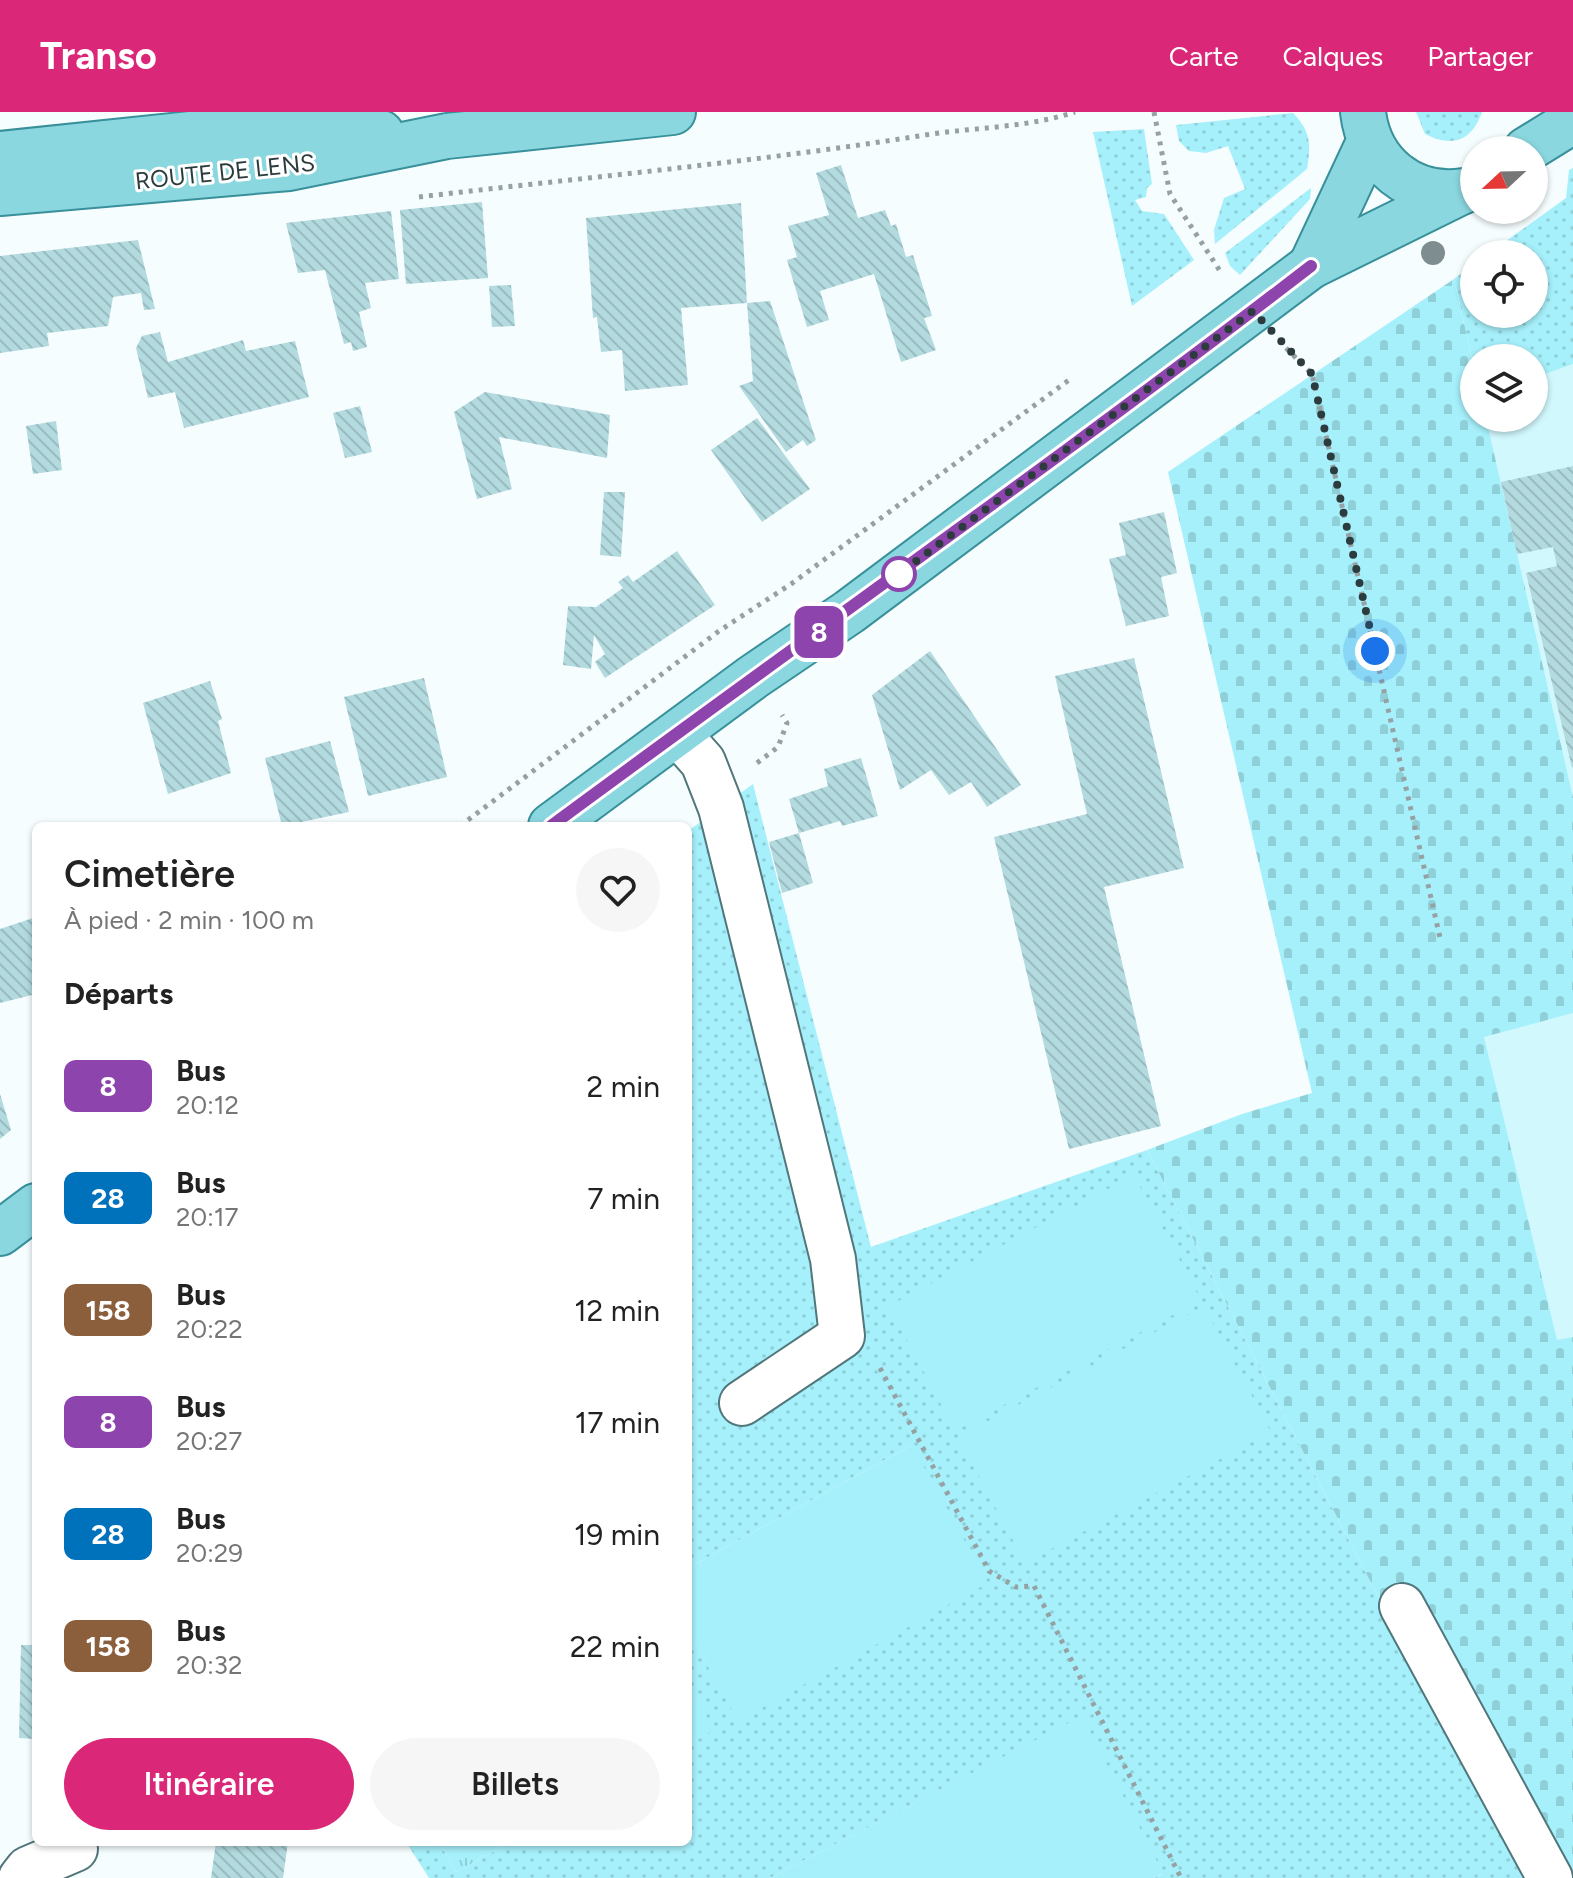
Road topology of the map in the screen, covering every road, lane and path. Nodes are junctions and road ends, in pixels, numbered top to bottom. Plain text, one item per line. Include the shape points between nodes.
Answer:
1 (673, 112) edge
2 (1075, 112) edge
3 (1154, 112) edge
4 (1532, 112) edge
5 (1573, 121) edge
6 (1362, 124) edge
7 (1529, 136) edge
8 (1548, 136) edge
9 (191, 141) edge
10 (0, 154) edge
11 (1460, 190) edge
12 (0, 193) edge
13 (1460, 194) edge
14 (408, 198) dead end
15 (1311, 266) junction
16 (1253, 311) junction
17 (1079, 373) dead end
18 (678, 734) junction
19 (465, 822) edge
20 (557, 822) edge
21 (1441, 942) dead end
22 (32, 1209) edge
23 (0, 1233) edge
24 (842, 1336) junction
25 (742, 1403) dead end
26 (1402, 1606) dead end
27 (75, 1849) dead end
28 (21, 1878) edge
29 (1181, 1878) edge
30 (1550, 1878) edge

1 - 9 main road, ROUTE DE LENS via 447,136 289,168
2 - 14 path via 1042,122 818,153
3 - 16 path via 1170,194 1230,286
4 - 7 main road
5 - 8 main road
6 - 11 main road via 1384,165 1406,183 1433,192
6 - 15 main road
9 - 10 main road, ROUTE DE LENS
9 - 12 main road, ROUTE DE LENS
13 - 15 main road
15 - 16 main road
16 - 18 main road
16 - 21 path via 1312,374
17 - 19 path via 719,631
18 - 20 main road
18 - 24 lane via 703,762 721,808 833,1259
22 - 23 main road
24 - 25 lane
24 - 29 path via 884,1371 989,1571 1016,1587 1034,1586
26 - 30 lane
27 - 28 lane via 28,1869

